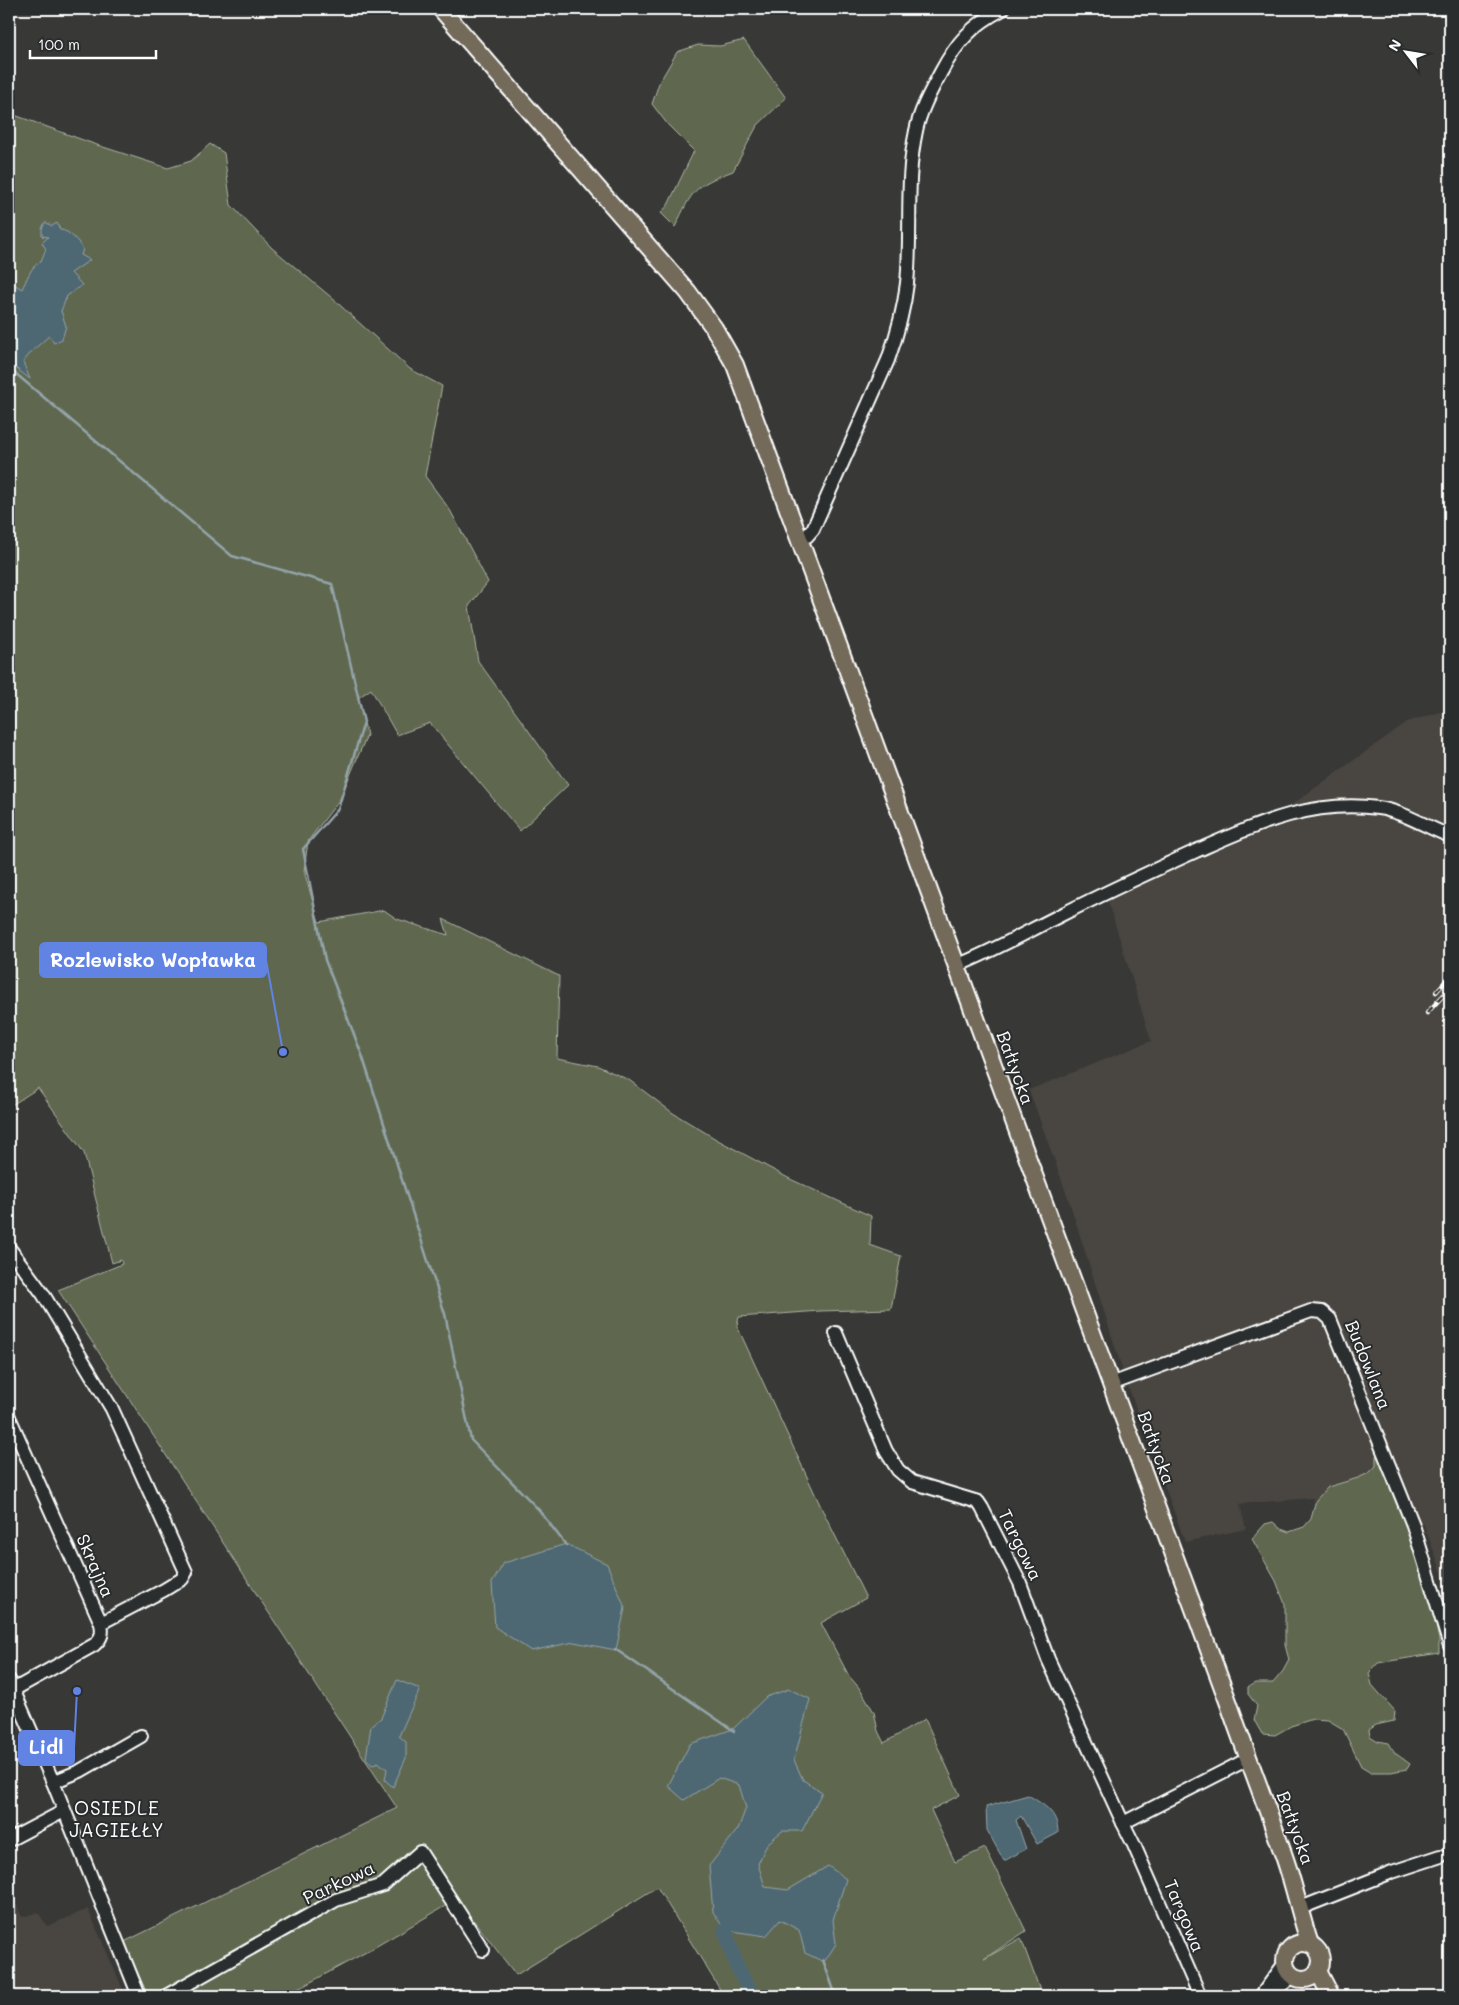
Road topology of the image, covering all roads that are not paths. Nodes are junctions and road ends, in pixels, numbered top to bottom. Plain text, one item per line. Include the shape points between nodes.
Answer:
1 (441, 9) edge
2 (1003, 9) edge
3 (800, 539) junction
4 (1445, 834) dead end
5 (956, 966) junction
6 (9, 1248) edge
7 (836, 1334) dead end
8 (1111, 1384) junction
9 (9, 1417) edge
10 (101, 1623) junction
11 (1450, 1646) edge
12 (11, 1685) edge
13 (141, 1736) dead end
14 (1248, 1759) junction
15 (53, 1782) junction
16 (64, 1811) junction
17 (1123, 1823) junction
18 (9, 1840) edge
19 (1441, 1856) dead end
20 (1298, 1911) junction
21 (1303, 1944) junction
22 (483, 1950) dead end
23 (1301, 1972) junction
24 (139, 1996) edge
25 (166, 1996) edge
26 (1200, 1996) edge
27 (1261, 1996) edge
28 (1268, 1996) edge
29 (1325, 1996) edge
30 (1330, 1996) edge

1 - 3 main road, Bałtycka via 688,292 714,328 741,381
2 - 3 street via 968,32 956,46 925,103 911,158 907,283 897,336 813,529
3 - 5 main road, Bałtycka
4 - 5 street via 1379,808 1317,808 1282,816 1249,827 1118,886
5 - 8 main road, Bałtycka
6 - 10 street via 43,1294 112,1409 186,1572 182,1579
7 - 17 street, Targowa via 886,1451 898,1470 912,1482 978,1502 982,1508 1020,1582 1048,1659
8 - 11 street, Budowlana via 1311,1311 1322,1312 1330,1319 1413,1525
8 - 14 main road, Bałtycka
9 - 10 street, Skrajna
10 - 12 street, Skrajna via 102,1635 94,1645
12 - 15 street
13 - 15 street
14 - 17 street
14 - 20 main road, Bałtycka via 1285,1859
15 - 16 street
16 - 18 street
16 - 24 street
17 - 26 street, Targowa
19 - 20 street via 1392,1872
20 - 21 main road, Bałtycka
21 - 23 main road via 1287,1952
21 - 23 main road, Bałtycka via 1321,1956 1320,1966
22 - 25 street, Parkowa via 420,1852 383,1885 336,1900
23 - 27 street
23 - 28 street
23 - 29 main road
23 - 30 main road

